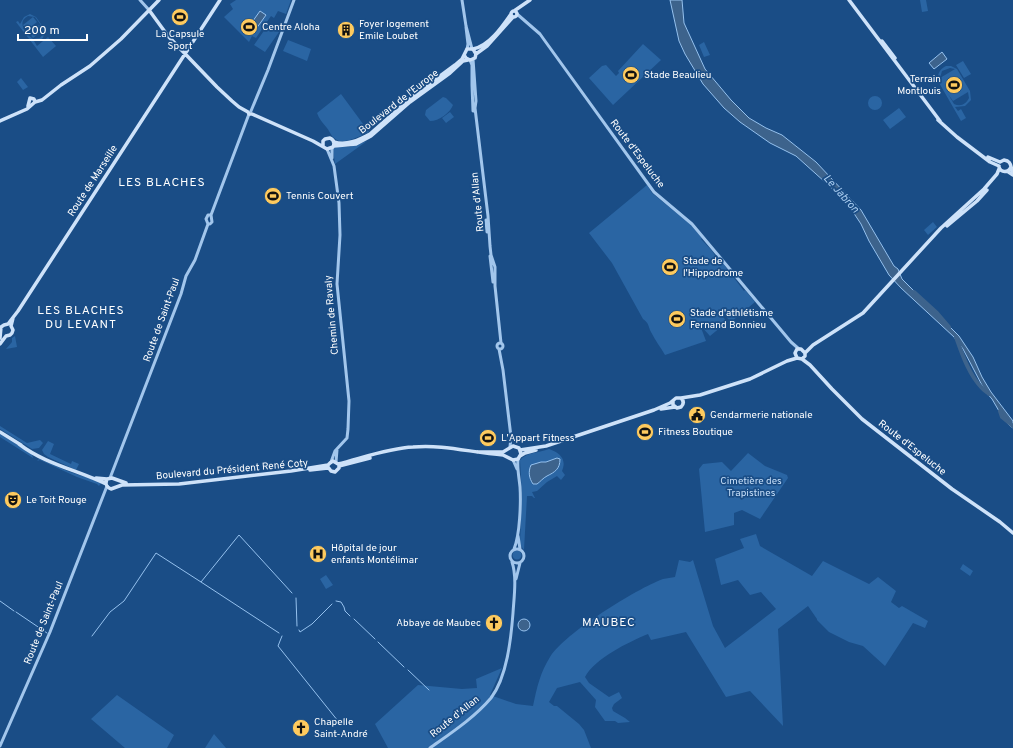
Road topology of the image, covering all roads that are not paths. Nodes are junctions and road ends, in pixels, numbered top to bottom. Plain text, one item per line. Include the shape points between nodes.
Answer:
1 (140, 0) edge
2 (159, 0) edge
3 (220, 0) edge
4 (294, 0) edge
5 (462, 0) edge
6 (530, 0) edge
7 (849, 1) edge
8 (149, 10) junction
9 (514, 15) junction
10 (867, 24) junction
11 (466, 26) junction
12 (886, 47) junction
13 (467, 49) junction
14 (472, 49) junction
15 (887, 52) junction
16 (186, 53) junction
17 (476, 54) junction
18 (464, 55) junction
19 (471, 59) junction
20 (905, 74) junction
21 (250, 113) junction
22 (0, 121) edge
23 (324, 140) junction
24 (313, 141) junction
25 (333, 145) junction
26 (325, 147) junction
27 (332, 162) junction
28 (999, 166) junction
29 (1011, 167) junction
30 (1005, 172) junction
31 (1013, 174) edge
32 (929, 241) junction
33 (10, 325) junction
34 (1, 332) edge
35 (6, 336) junction
36 (0, 338) edge
37 (0, 344) edge
38 (800, 353) junction
39 (787, 362) junction
40 (700, 395) junction
41 (681, 398) junction
42 (673, 401) junction
43 (683, 404) junction
44 (675, 407) junction
45 (654, 410) junction
46 (0, 432) edge
47 (511, 436) junction
48 (515, 446) junction
49 (546, 446) junction
50 (509, 448) junction
51 (338, 449) junction
52 (520, 450) junction
53 (477, 452) junction
54 (507, 456) junction
55 (519, 457) junction
56 (513, 460) junction
57 (338, 464) junction
58 (329, 465) junction
59 (114, 467) junction
60 (517, 469) junction
61 (89, 476) junction
62 (109, 479) junction
63 (115, 479) junction
64 (106, 485) junction
65 (137, 485) junction
66 (116, 486) junction
67 (111, 489) junction
68 (99, 504) junction
69 (518, 533) junction
70 (1013, 533) edge
71 (514, 549) junction
72 (520, 549) junction
73 (512, 562) junction
74 (520, 562) junction
75 (515, 582) junction
76 (0, 746) edge
77 (430, 748) edge

1 - 8 street
2 - 8 main road
3 - 16 main road, Route de Marseille
4 - 21 street
5 - 11 street
6 - 9 main road
7 - 10 main road
8 - 16 main road via 168,36
8 - 22 main road via 94,62 50,94
9 - 14 main road via 486,44
9 - 17 main road via 487,46
9 - 38 street, Route d'Espeluche via 546,41 654,192 692,224
10 - 12 main road
10 - 15 main road
11 - 13 street
11 - 14 street
12 - 15 main road
12 - 20 main road
13 - 14 main road
13 - 18 main road, Boulevard de l'Europe
14 - 17 main road
15 - 20 main road
16 - 21 main road via 225,95
16 - 33 main road, Route de Marseille
17 - 19 main road
18 - 19 main road
18 - 25 main road, Boulevard de l'Europe via 370,134
19 - 25 main road, Boulevard de l'Europe via 463,61 372,135 356,144
19 - 47 street, Route d'Allan via 491,255 495,267 499,343 497,346 500,349
20 - 28 main road via 948,130
21 - 24 main road
21 - 59 street, Route de Saint-Paul via 211,215 212,222 208,224 195,260 186,276
23 - 24 main road
23 - 25 main road via 330,138
23 - 26 main road
24 - 26 main road
25 - 26 main road
25 - 27 street, Chemin de Ravaly
26 - 27 street, Chemin de Ravaly
27 - 51 street, Chemin de Ravaly via 339,203 337,284 349,401 347,438
28 - 29 main road via 1003,160 1007,160
28 - 30 main road
28 - 32 main road via 998,173 984,189
29 - 30 main road
29 - 31 main road
30 - 31 main road
30 - 32 main road via 1000,174 977,201
32 - 38 main road via 863,312
33 - 34 main road via 1,327
33 - 35 main road via 12,333
34 - 35 main road
34 - 36 main road
35 - 37 main road
38 - 39 main road
38 - 39 main road via 797,358
38 - 70 main road, Route d'Espeluche via 862,419
39 - 40 main road via 750,379
40 - 41 main road
40 - 43 main road
41 - 42 main road
41 - 43 main road
42 - 44 main road
42 - 45 main road
43 - 44 main road via 680,408
44 - 45 main road
45 - 49 main road
46 - 61 main road via 34,454
47 - 48 street
47 - 50 street
48 - 50 main road
48 - 52 main road
49 - 52 main road
49 - 55 main road
50 - 53 main road via 503,452
50 - 54 main road
51 - 57 street
51 - 58 street, Chemin de Ravaly
52 - 55 main road
53 - 54 main road
53 - 57 main road via 412,446
54 - 56 main road
55 - 56 main road
55 - 60 street
56 - 60 street
57 - 58 main road
57 - 58 main road via 335,472 332,472
58 - 65 main road, Boulevard du Président René Coty via 179,484
59 - 62 street, Route de Saint-Paul
59 - 63 street, Route de Saint-Paul
60 - 69 street via 520,487
61 - 62 main road, Boulevard du Président René Coty
61 - 64 main road
62 - 63 main road, Boulevard du Président René Coty
62 - 64 main road
63 - 65 main road, Boulevard du Président René Coty
63 - 66 main road
64 - 67 main road
64 - 68 street, Route de Saint-Paul
65 - 66 main road, Boulevard du Président René Coty
66 - 67 main road
67 - 68 street, Route de Saint-Paul
68 - 76 street, Route de Saint-Paul via 50,632
69 - 71 street
69 - 72 street
71 - 72 street
71 - 73 street via 510,554
72 - 74 street via 524,556
73 - 74 street
73 - 75 street, Route d'Allan
74 - 75 street, Route d'Allan
75 - 77 street, Route d'Allan via 509,645 495,692 474,715

